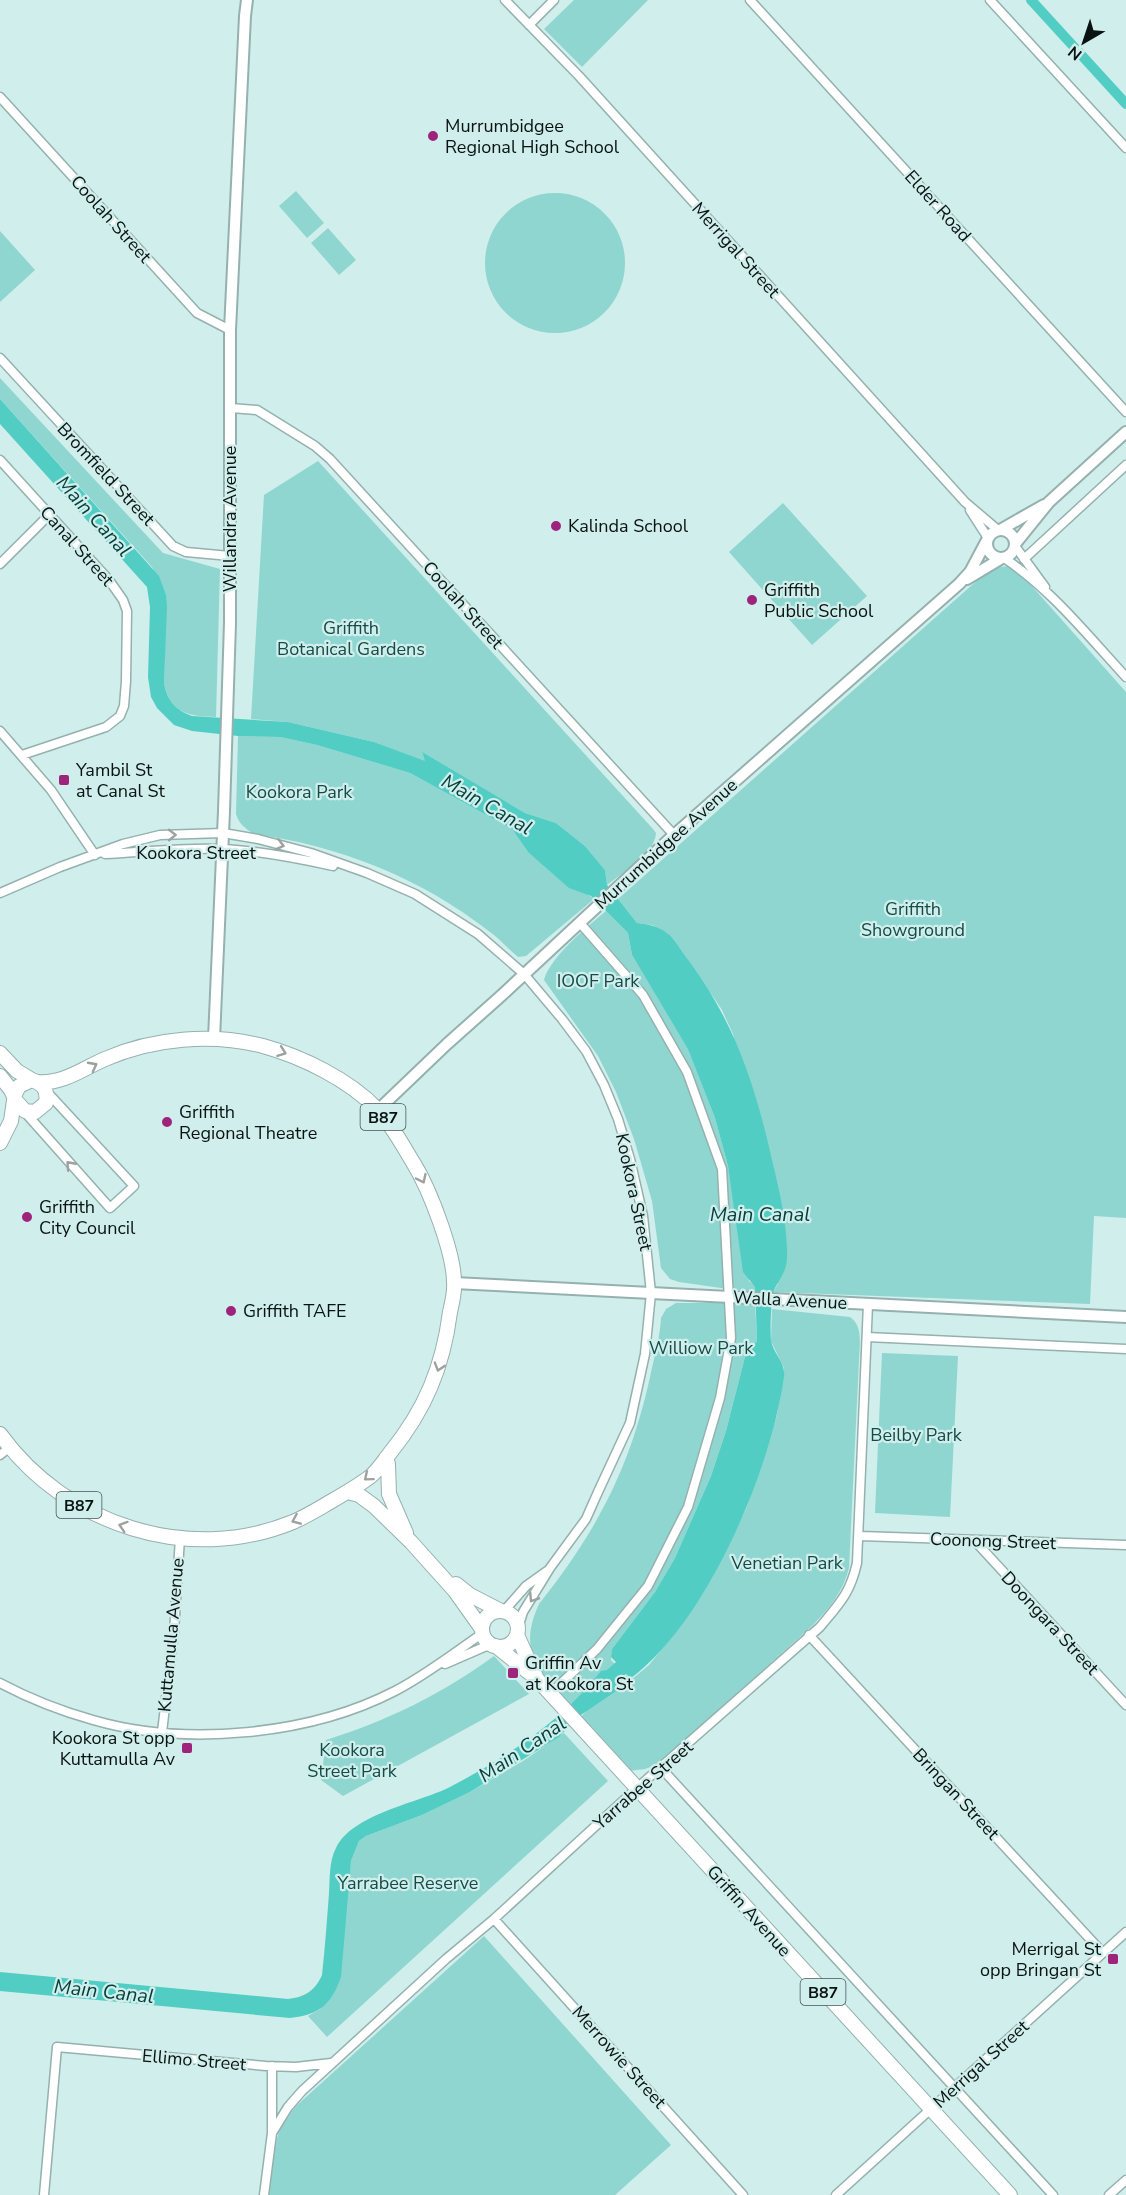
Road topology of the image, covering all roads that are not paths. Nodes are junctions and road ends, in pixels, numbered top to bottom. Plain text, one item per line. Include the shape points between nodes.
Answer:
1 (247, 0) edge
2 (505, 0) edge
3 (554, 0) edge
4 (750, 0) edge
5 (990, 0) edge
6 (529, 25) junction
7 (0, 97) edge
8 (1126, 148) edge
9 (230, 330) junction
10 (0, 358) edge
11 (231, 408) junction
12 (1126, 412) edge
13 (1126, 432) edge
14 (0, 460) edge
15 (1126, 465) edge
16 (965, 502) junction
17 (1049, 502) junction
18 (50, 515) junction
19 (999, 530) junction
20 (988, 539) junction
21 (1015, 545) junction
22 (230, 556) junction
23 (1003, 558) junction
24 (1024, 559) junction
25 (0, 564) edge
26 (959, 584) junction
27 (1058, 605) junction
28 (1126, 676) edge
29 (0, 731) edge
30 (22, 755) junction
31 (223, 833) junction
32 (674, 835) junction
33 (222, 849) junction
34 (95, 855) junction
35 (367, 873) junction
36 (0, 892) edge
37 (580, 922) junction
38 (524, 974) junction
39 (214, 1039) junction
40 (0, 1053) edge
41 (0, 1076) edge
42 (38, 1084) junction
43 (17, 1103) junction
44 (378, 1110) junction
45 (0, 1143) edge
46 (454, 1283) junction
47 (651, 1293) junction
48 (729, 1297) junction
49 (868, 1304) junction
50 (1126, 1317) edge
51 (867, 1337) junction
52 (1126, 1349) edge
53 (0, 1434) edge
54 (5, 1451) edge
55 (386, 1458) junction
56 (347, 1492) junction
57 (860, 1536) junction
58 (180, 1538) junction
59 (974, 1540) junction
60 (411, 1542) junction
61 (1126, 1545) edge
62 (425, 1557) junction
63 (550, 1568) junction
64 (502, 1611) junction
65 (518, 1631) junction
66 (810, 1635) junction
67 (488, 1638) junction
68 (428, 1671) junction
69 (537, 1679) junction
70 (0, 1683) edge
71 (550, 1694) junction
72 (1126, 1705) edge
73 (162, 1732) junction
74 (661, 1768) junction
75 (637, 1788) junction
76 (494, 1919) junction
77 (1126, 1932) edge
78 (1103, 1953) junction
79 (331, 2063) junction
80 (272, 2066) junction
81 (956, 2088) junction
82 (931, 2109) junction
83 (272, 2133) junction
84 (1126, 2180) edge
85 (44, 2195) edge
86 (264, 2195) edge
87 (744, 2195) edge
88 (836, 2195) edge
89 (1010, 2195) edge
90 (1053, 2195) edge
91 (1109, 2195) edge

1 - 9 street, Willandra Avenue
2 - 6 street, Merrigal Street
3 - 6 street
4 - 12 street, Elder Road
5 - 8 street
6 - 16 street, Merrigal Street
7 - 9 street, Coolah Street via 197,313
9 - 11 street, Willandra Avenue
10 - 22 street, Bromfield Street via 173,546 186,552
11 - 22 street, Willandra Avenue
11 - 32 street, Coolah Street via 257,410 330,459
13 - 17 street
14 - 18 street, Canal Street
15 - 24 street
16 - 19 street, Merrigal Street
16 - 20 street, Merrigal Street
17 - 19 street
17 - 21 street
18 - 25 street
18 - 30 street, Canal Street via 123,600 127,623 124,706 120,716 106,727
19 - 20 street
19 - 21 street via 1012,535
20 - 23 street via 990,553
20 - 26 street, Murrumbidgee Avenue
21 - 23 street
21 - 24 street
22 - 31 street, Willandra Avenue
23 - 26 street, Murrumbidgee Avenue
23 - 27 street via 1021,569
24 - 27 street
26 - 32 street, Murrumbidgee Avenue
27 - 28 street
29 - 30 street
30 - 34 street
31 - 33 street, Willandra Avenue
34 -> 31 street, Kookora Street via 160,835
31 -> 35 street, Kookora Street via 311,853
32 - 37 street, Murrumbidgee Avenue
33 - 34 street, Kookora Street
33 - 35 street, Kookora Street via 272,854
33 - 39 street, Willandra Avenue
34 - 36 street, Kookora Street
35 - 38 street, Kookora Street via 415,894 456,919
37 - 38 street, Murrumbidgee Avenue
37 - 48 street via 643,995 687,1072 722,1169
38 - 44 street, Murrumbidgee Avenue
38 - 47 street, Kookora Street via 586,1051 618,1119 644,1216
42 -> 39 main road, B87 via 65,1078 151,1044
39 -> 44 main road, B87 via 288,1054 330,1073
40 - 42 main road via 17,1071
41 - 43 main road
42 - 43 main road via 19,1086
42 - 43 main road via 47,1098 43,1107 35,1112
42 -> 43 street via 134,1186 110,1208
43 - 45 main road
44 -> 46 main road, B87 via 421,1175 452,1262
46 - 47 street, Walla Avenue
46 -> 55 main road, B87 via 439,1370 413,1422
47 - 48 street, Walla Avenue
47 - 63 street, Kookora Street via 645,1354 630,1423 586,1519
48 - 49 street, Walla Avenue
48 - 71 street via 730,1338 720,1398 688,1507 648,1586 597,1648
49 - 50 street, Walla Avenue
49 - 51 street, Yarrabee Street
51 - 52 street
51 - 57 street, Yarrabee Street
53 - 54 main road, B87
58 -> 54 main road, B87 via 139,1531 91,1512
55 -> 56 main road, B87 via 373,1474
55 - 60 main road, Griffin Avenue / B87 via 389,1494
56 -> 58 main road, B87 via 310,1514 272,1529 228,1538
56 - 60 main road, Griffin Avenue / B87 via 360,1495
57 - 59 street, Coonong Street
57 - 66 street, Yarrabee Street via 852,1583 838,1607
58 - 73 street, Kuttamulla Avenue
59 - 61 street, Coonong Street
59 - 72 street, Doongara Street
60 - 62 main road, Griffin Avenue / B87
62 - 64 main road, Griffin Avenue / B87 via 470,1595
62 - 67 main road, Griffin Avenue / B87
63 - 64 street, Kookora Street
63 -> 65 street, Kookora Street via 523,1612
64 - 65 main road, B87 via 512,1616
64 - 67 main road via 485,1619
65 - 67 main road via 511,1643 501,1647
65 - 69 main road, Griffin Avenue / B87
66 - 74 street, Yarrabee Street
66 - 78 street, Bringan Street
67 - 68 street
67 - 68 street
67 - 69 main road, Griffin Avenue / B87
68 - 73 street via 376,1700 309,1722 245,1732
69 - 71 main road, Griffin Avenue / B87
70 - 73 street via 26,1697 94,1721
71 - 75 main road, Griffin Avenue / B87
74 - 75 street, Yarrabee Street
74 - 81 street, Griffin Avenue
75 - 76 street, Yarrabee Street
75 - 82 main road, Griffin Avenue / B87
76 - 79 street, Yarrabee Street
76 - 87 street, Merrowie Street
77 - 78 street, Merrigal Street
78 - 81 street, Merrigal Street
79 - 80 street, Ellimo Street
79 - 83 street, Yarrabee Street via 288,2107
80 - 83 street
80 - 85 street, Ellimo Street via 57,2047
81 - 82 street, Merrigal Street
81 - 90 street, Griffin Avenue
82 - 88 street, Merrigal Street
82 - 89 main road, Griffin Avenue / B87
83 - 86 street, Yarrabee Street
84 - 91 street

